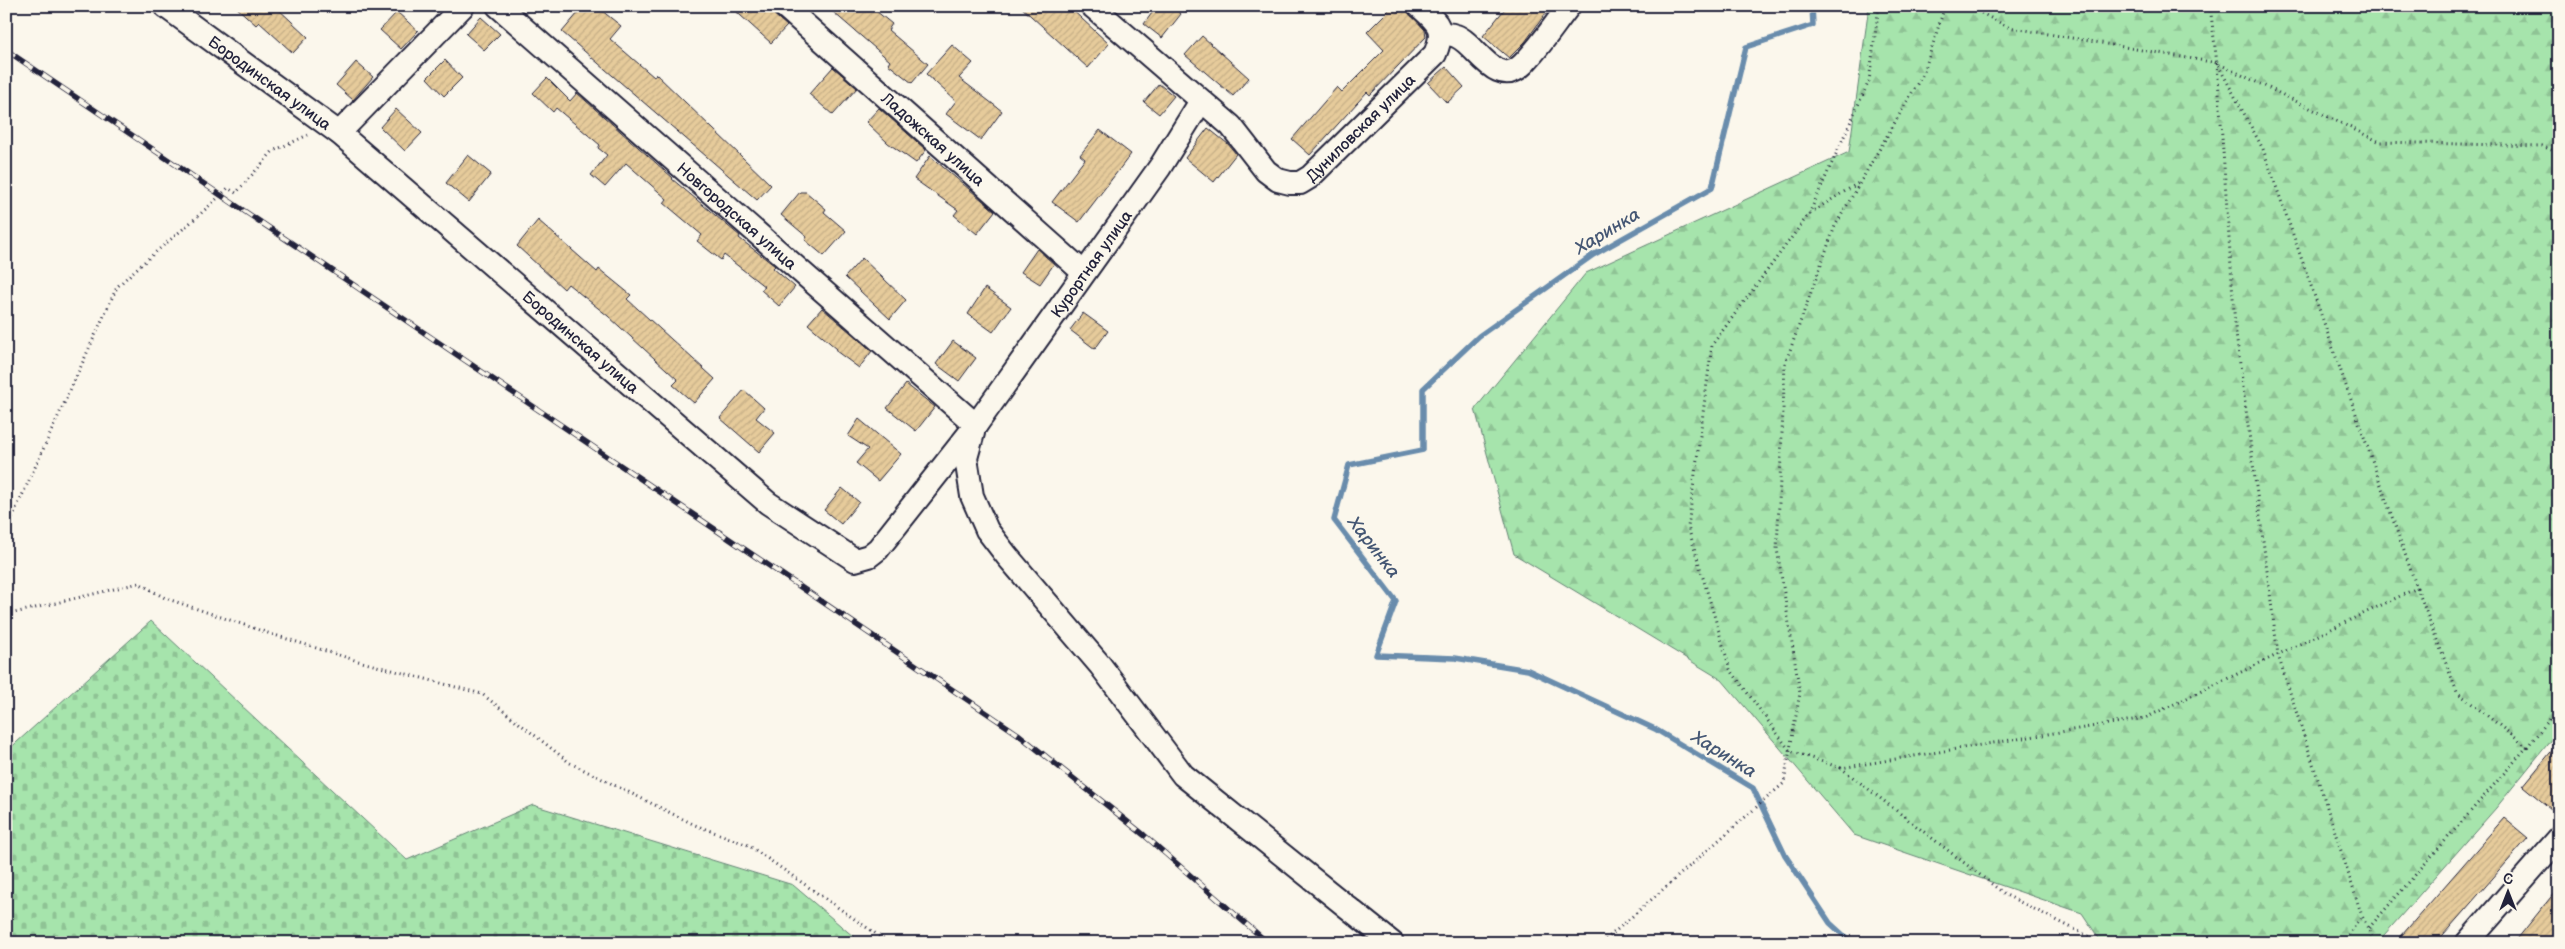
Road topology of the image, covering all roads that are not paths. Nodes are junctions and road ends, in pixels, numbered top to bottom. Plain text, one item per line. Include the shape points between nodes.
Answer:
1 (165, 6) edge
2 (463, 6) edge
3 (498, 6) edge
4 (784, 6) edge
5 (1092, 6) edge
6 (1419, 6) edge
7 (1569, 6) edge
8 (1440, 35) junction
9 (1200, 101) junction
10 (334, 129) junction
11 (1084, 272) junction
12 (976, 425) junction
13 (2559, 838) edge
14 (1392, 943) edge
15 (2467, 943) edge

1 - 10 street, Бородинская улица
2 - 10 street
3 - 12 street, Новгородская улица
4 - 11 street, Ладожская улица
5 - 9 street
6 - 8 street via 1437,22
7 - 8 street via 1523,64 1509,71 1496,70 1456,36
8 - 9 street, Дуниловская улица via 1434,54 1329,159 1300,183 1278,180 1266,171 1231,126
9 - 11 street, Курортная улица via 1160,167
10 - 12 street, Бородинская улица via 768,503 855,560 878,549
11 - 12 street, Курортная улица
12 - 14 street via 966,458 972,496 987,530 1006,556 1100,665 1183,775
13 - 15 street

